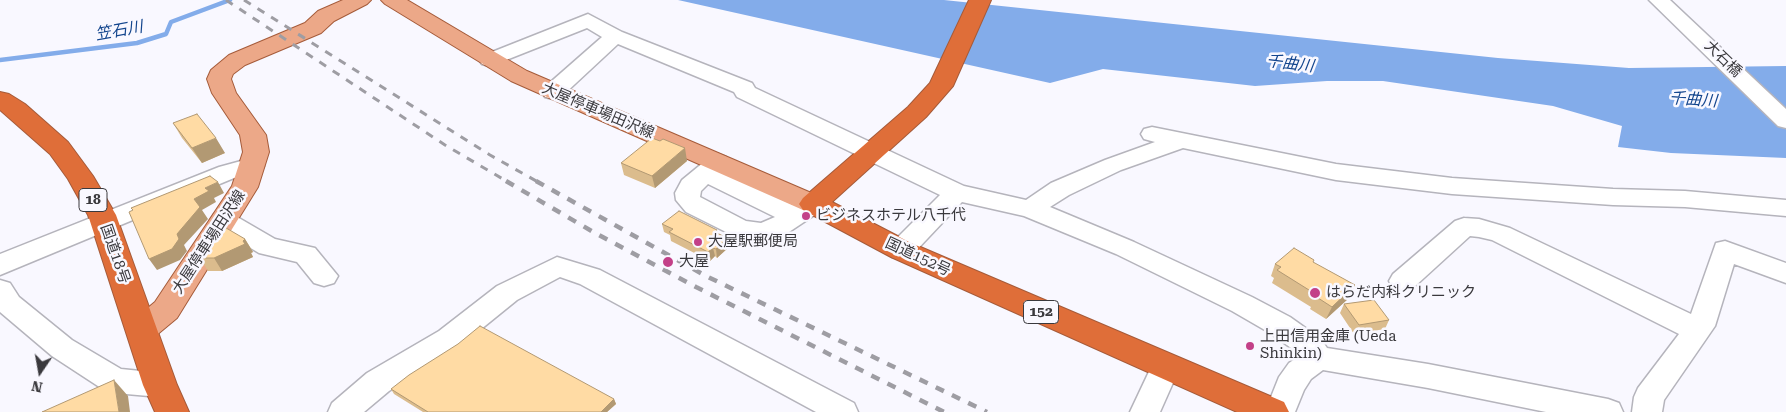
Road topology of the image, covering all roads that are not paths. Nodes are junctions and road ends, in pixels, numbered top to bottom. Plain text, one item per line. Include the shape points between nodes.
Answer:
1 (360, 0) edge
2 (392, 0) edge
3 (980, 0) edge
4 (1659, 0) edge
5 (615, 36) junction
6 (489, 60) junction
7 (553, 92) junction
8 (0, 99) edge
9 (1786, 121) edge
10 (1152, 134) dead end
11 (1184, 140) junction
12 (869, 153) junction
13 (252, 166) junction
14 (711, 168) junction
15 (957, 193) junction
16 (1786, 208) edge
17 (1030, 209) junction
18 (804, 210) junction
19 (223, 220) junction
20 (105, 223) junction
21 (901, 250) junction
22 (0, 265) edge
23 (1786, 273) edge
24 (324, 276) dead end
25 (1404, 281) dead end
26 (4, 304) edge
27 (142, 330) junction
28 (1698, 330) junction
29 (1318, 358) junction
30 (1165, 367) junction
31 (166, 398) edge
32 (343, 412) edge
33 (843, 412) edge
34 (1145, 412) edge
35 (1272, 412) edge
36 (1280, 412) edge
37 (1608, 412) edge
38 (1647, 412) edge

1 - 13 main road, 大屋停車場田沢線 via 326,16 313,28 237,60 223,70 219,80 224,93 253,135 256,152
2 - 6 main road, 大屋停車場田沢線
3 - 12 highway via 942,86
4 - 9 street, 大石橋
5 - 6 street via 588,20
5 - 7 street
5 - 12 street via 744,88 745,92
6 - 7 main road, 大屋停車場田沢線
7 - 14 main road, 大屋停車場田沢線
8 - 20 highway, 国道18号 / 18 via 16,109 59,148 80,176
10 - 11 street
11 - 16 street via 1336,172 1452,186
11 - 17 street via 1086,177
12 - 15 street
12 - 18 highway
13 - 19 main road, 大屋停車場田沢線 via 245,187
13 - 20 street via 227,172
14 - 18 main road, 大屋停車場田沢線
14 - 18 street via 691,186 687,192 688,200 741,229 774,230
15 - 17 street
15 - 21 street
17 - 29 street via 1125,248 1242,304 1311,347
18 - 21 highway, 国道152号 / 152
19 - 24 street via 268,247 306,256
19 - 27 main road, 大屋停車場田沢線 via 166,310
20 - 22 street
20 - 27 highway, 国道18号 / 18
21 - 30 highway, 国道152号 / 152
23 - 28 street via 1725,250
25 - 28 street via 1464,227 1480,228 1501,234
26 - 31 street via 62,348 115,381
27 - 31 highway, 国道18号 / 18
28 - 38 street via 1649,398
29 - 36 street via 1300,371
29 - 37 street
30 - 34 street
30 - 35 highway, 国道152号 / 152
32 - 33 street via 378,382 449,339 507,293 558,267 590,277

